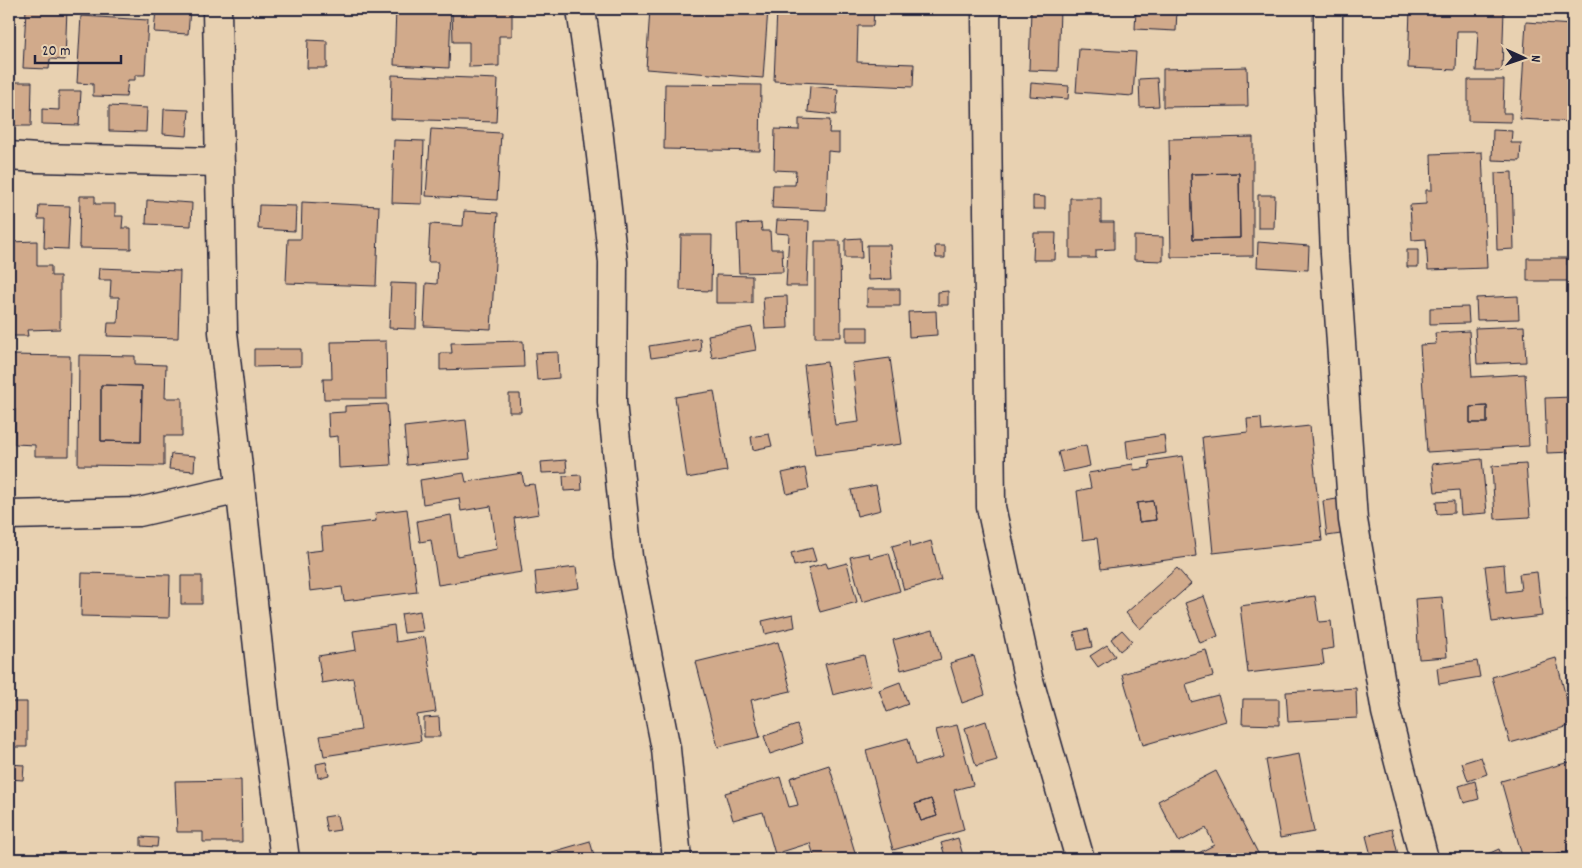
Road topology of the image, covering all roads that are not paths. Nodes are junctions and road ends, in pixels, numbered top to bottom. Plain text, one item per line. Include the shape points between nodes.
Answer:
1 (218, 9) edge
2 (581, 9) edge
3 (986, 9) edge
4 (1328, 9) edge
5 (9, 156) edge
6 (220, 162) junction
7 (240, 489) junction
8 (9, 514) edge
9 (285, 859) edge
10 (677, 859) edge
11 (1080, 859) edge
12 (1424, 859) edge

1 - 6 street
2 - 10 street via 613,262 612,402 628,557 666,748
3 - 11 street via 992,507 1028,677
4 - 12 street via 1335,254 1353,520 1386,712
5 - 6 street
6 - 7 street via 223,332
7 - 8 street via 139,512
7 - 9 street

